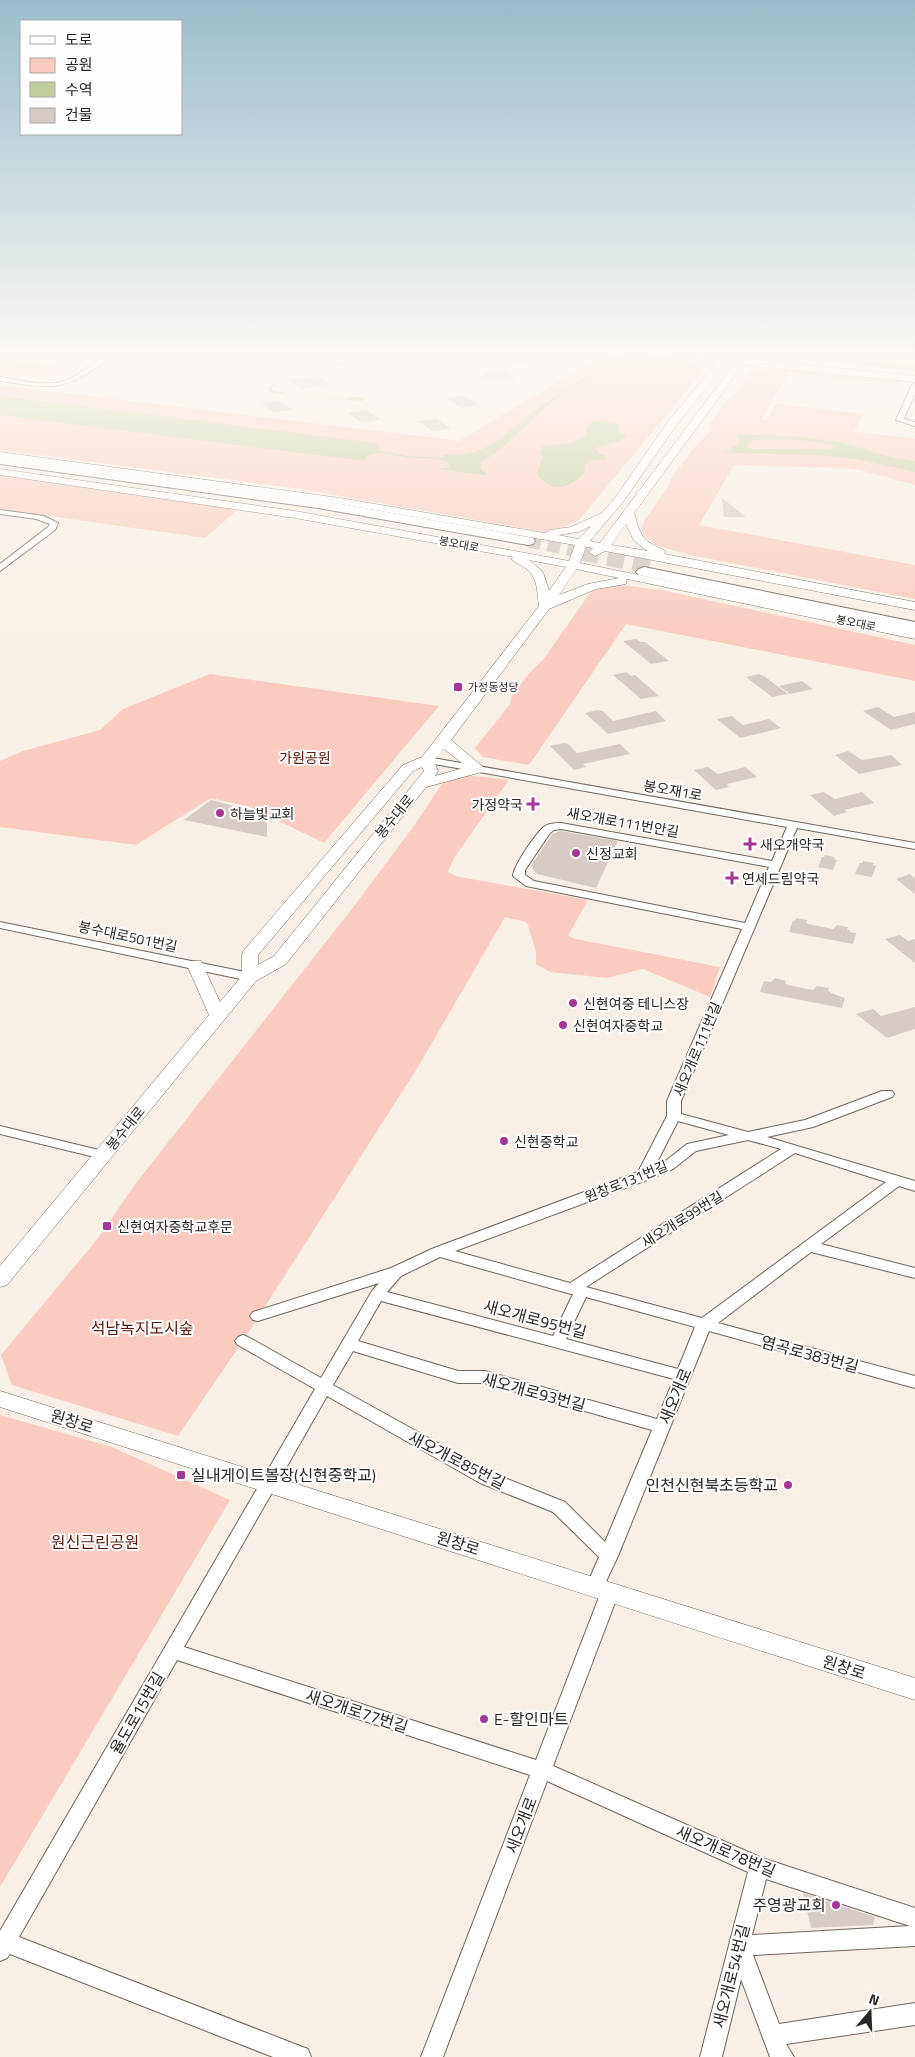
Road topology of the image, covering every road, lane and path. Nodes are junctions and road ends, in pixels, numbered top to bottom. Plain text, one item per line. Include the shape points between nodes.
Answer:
1 (655, 448) edge
2 (677, 448) edge
3 (0, 455) edge
4 (0, 459) edge
5 (0, 467) edge
6 (0, 472) edge
7 (145, 474) junction
8 (128, 490) junction
9 (610, 511) junction
10 (0, 512) edge
11 (629, 513) junction
12 (0, 516) edge
13 (500, 529) junction
14 (548, 538) junction
15 (582, 544) junction
16 (476, 547) junction
17 (603, 548) junction
18 (504, 552) junction
19 (0, 561) edge
20 (573, 566) junction
21 (706, 566) junction
22 (0, 568) edge
23 (665, 583) junction
24 (545, 606) junction
25 (915, 606) edge
26 (915, 619) edge
27 (911, 632) edge
28 (443, 741) junction
29 (427, 760) junction
30 (477, 769) junction
31 (420, 784) junction
32 (793, 825) junction
33 (915, 846) edge
34 (776, 865) junction
35 (0, 925) edge
36 (749, 927) junction
37 (195, 965) junction
38 (250, 977) junction
39 (218, 1015) junction
40 (887, 1094) dead end
41 (674, 1116) junction
42 (0, 1130) edge
43 (748, 1136) junction
44 (793, 1148) junction
45 (103, 1155) junction
46 (642, 1177) junction
47 (897, 1180) junction
48 (915, 1186) edge
49 (809, 1246) junction
50 (439, 1252) junction
51 (396, 1272) junction
52 (915, 1274) edge
53 (0, 1280) edge
54 (576, 1290) junction
55 (377, 1295) junction
56 (258, 1316) dead end
57 (704, 1326) junction
58 (243, 1342) dead end
59 (557, 1343) junction
60 (349, 1344) junction
61 (683, 1376) junction
62 (915, 1382) edge
63 (0, 1385) edge
64 (324, 1386) junction
65 (6, 1403) edge
66 (662, 1427) junction
67 (269, 1483) junction
68 (609, 1556) junction
69 (603, 1590) junction
70 (172, 1651) junction
71 (915, 1689) edge
72 (542, 1770) junction
73 (760, 1867) junction
74 (915, 1918) edge
75 (915, 1936) edge
76 (3, 1946) edge
77 (739, 1946) junction
78 (915, 2014) edge
79 (772, 2036) junction
80 (300, 2057) edge
81 (432, 2057) edge
82 (711, 2057) edge
83 (783, 2057) edge

1 - 9 street, 봉수대로
2 - 11 street, 봉수대로
3 - 7 street, 봉오대로
4 - 5 highway, 봉오대로 via 318,504 525,544 309,509
4 - 7 highway
5 - 8 highway
6 - 8 street, 봉오대로
7 - 13 street, 봉오대로 via 340,501
8 - 16 street, 봉오대로
9 - 13 street via 590,523 565,531
9 - 15 street, 봉수대로
10 - 22 street via 52,520 54,523 52,528
11 - 17 street, 봉수대로
11 - 21 street via 636,537 644,544
12 - 19 street via 32,520 42,526
13 - 14 street, 봉오대로
14 - 15 street, 봉오대로
14 - 18 street via 552,544 545,550
15 - 17 street, 봉오대로
15 - 20 street, 봉수대로
16 - 18 street, 봉오대로
16 - 24 street via 532,566 541,576
17 - 20 street, 봉수대로
17 - 21 street, 봉오대로
18 - 20 street, 봉오대로
20 - 23 street, 봉오대로
20 - 24 street, 봉수대로
21 - 25 street, 봉오대로
23 - 24 street via 600,583
23 - 27 street, 봉오대로
24 - 28 street, 봉수대로
26 - 27 highway, 봉오대로 via 647,569
28 - 29 street, 봉수대로
28 - 30 street
29 - 30 street, 봉오재1로
29 - 31 street, 봉수대로 via 431,771
29 - 38 street, 봉수대로 via 408,768 250,954
30 - 31 street
30 - 32 street, 봉오재1로
31 - 38 street, 봉수대로 via 280,960
32 - 33 street, 봉오재1로
32 - 34 street, 새오개로111번길
34 - 36 street, 새오개로111번길
34 - 36 street, 새오개로111번안길 via 561,826 546,831 519,870 519,876 530,884
35 - 37 street, 봉수대로501번길
36 - 41 street, 새오개로111번길 via 674,1101
37 - 38 street, 봉수대로501번길
37 - 39 street
38 - 39 street, 봉수대로
39 - 45 street, 봉수대로
40 - 43 street, 원창로131번길 via 808,1124
41 - 43 street, 새오개로111번길
41 - 46 street
42 - 45 street
43 - 44 street, 새오개로111번길
43 - 46 street, 원창로131번길 via 692,1146 668,1166
44 - 47 street, 새오개로111번길
44 - 54 street, 새오개로99번길
45 - 53 street, 봉수대로
46 - 50 street, 원창로131번길
47 - 48 street, 새오개로111번길
47 - 49 street, 새오개로
49 - 52 street
49 - 57 street, 새오개로
50 - 51 street, 원창로131번길
50 - 54 street
51 - 55 street, 원창로131번길
51 - 56 street, 원창로131번길
54 - 57 street
54 - 59 street
55 - 59 street, 새오개로95번길
55 - 60 street, 원창로131번길
57 - 61 street, 새오개로
57 - 62 street, 염곡로383번길
58 - 64 street
59 - 61 street, 새오개로95번길
60 - 64 street, 원창로131번길
60 - 66 street, 새오개로93번길 via 458,1377 485,1377
61 - 66 street, 새오개로
63 - 65 street
64 - 67 street, 원창로131번길
64 - 68 street, 새오개로85번길 via 486,1478 559,1507
65 - 67 street, 원창로
66 - 68 street, 새오개로
67 - 69 street, 원창로
67 - 70 street, 율도로15번길
68 - 69 street, 새오개로
69 - 71 street, 원창로
69 - 72 street, 새오개로
70 - 72 street, 새오개로77번길
70 - 76 street, 율도로15번길
72 - 73 street, 새오개로78번길
72 - 81 street, 새오개로
73 - 74 street, 새오개로78번길
73 - 77 street, 새오개로54번길
75 - 77 street
76 - 80 street, 율도로15번길
77 - 79 street
77 - 82 street, 새오개로54번길
78 - 79 street
79 - 83 street

